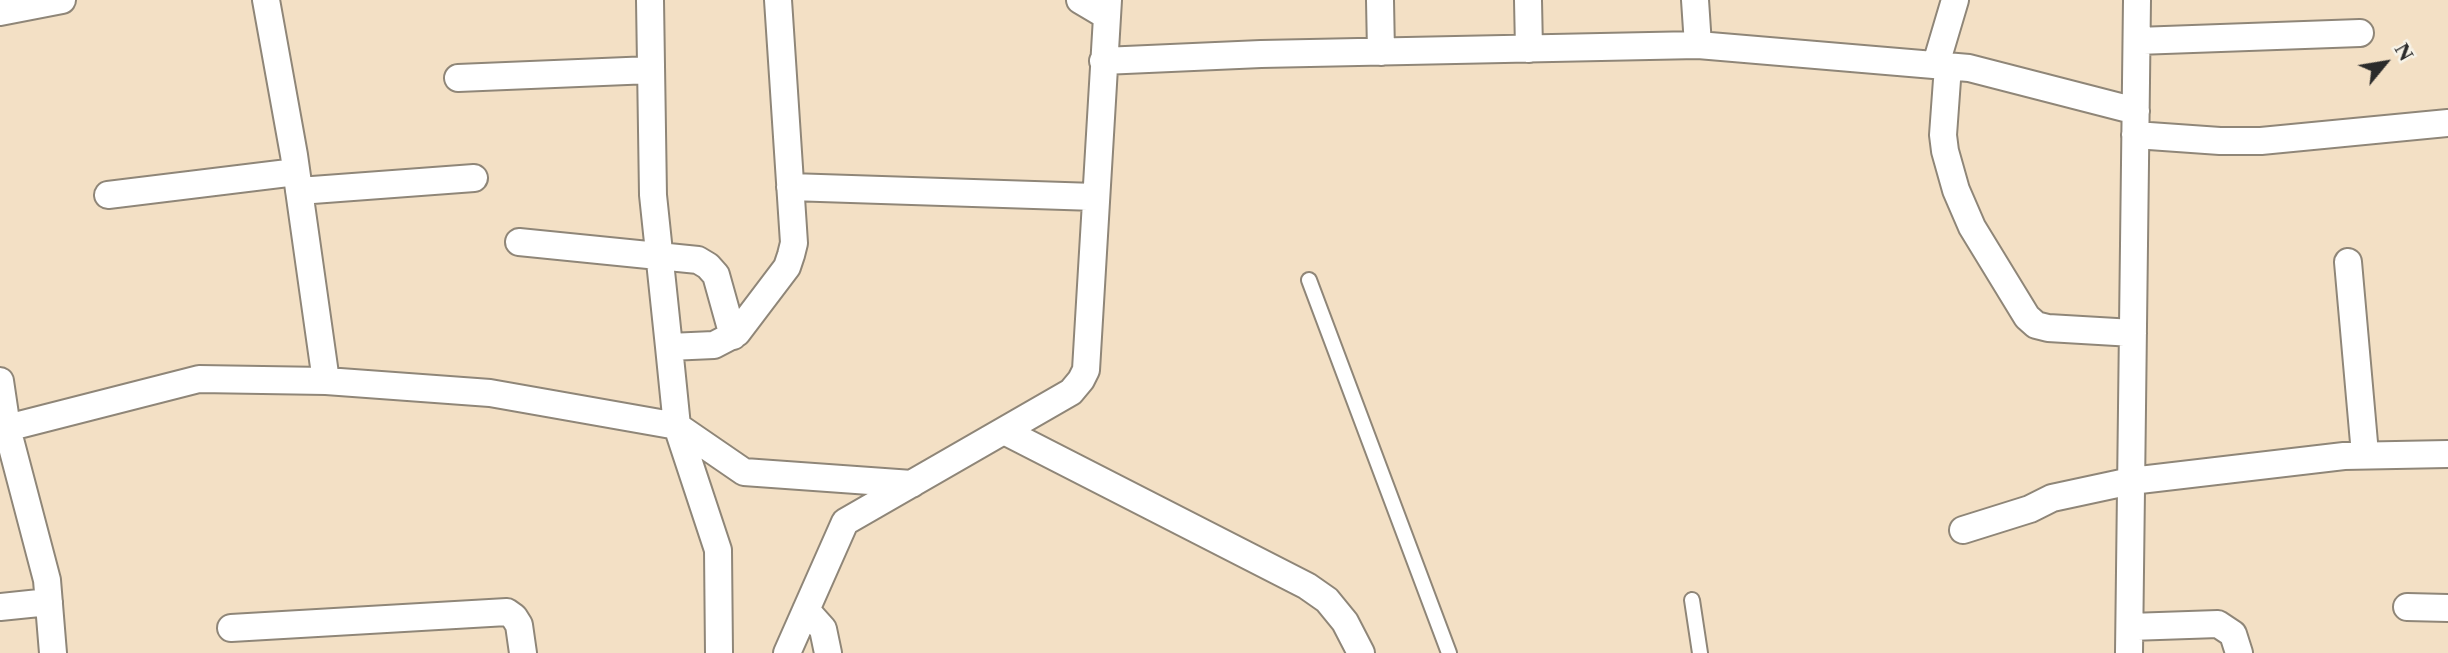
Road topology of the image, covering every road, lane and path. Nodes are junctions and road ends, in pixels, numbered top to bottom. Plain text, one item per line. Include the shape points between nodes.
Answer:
1 (62, 0) edge
2 (266, 0) edge
3 (650, 0) edge
4 (778, 0) edge
5 (1080, 0) edge
6 (1380, 0) edge
7 (1528, 0) edge
8 (1695, 0) edge
9 (1955, 0) edge
10 (2137, 0) edge
11 (1108, 8) edge
12 (0, 12) edge
13 (2360, 33) dead end
14 (2137, 41) junction
15 (1698, 45) junction
16 (1530, 49) junction
17 (1381, 52) junction
18 (1103, 61) junction
19 (1942, 65) junction
20 (651, 70) junction
21 (458, 78) dead end
22 (2135, 123) junction
23 (2448, 123) edge
24 (474, 178) dead end
25 (298, 181) junction
26 (790, 187) junction
27 (108, 195) dead end
28 (1095, 197) junction
29 (519, 242) dead end
30 (660, 256) junction
31 (2348, 262) dead end
32 (1309, 280) dead end
33 (2133, 333) junction
34 (733, 336) junction
35 (669, 347) junction
36 (0, 381) edge
37 (326, 382) junction
38 (677, 426) junction
39 (7, 428) junction
40 (1004, 431) junction
41 (2365, 454) junction
42 (2448, 454) edge
43 (2131, 481) junction
44 (912, 484) junction
45 (1963, 530) dead end
46 (1692, 600) dead end
47 (49, 602) junction
48 (0, 607) edge
49 (2407, 607) dead end
50 (2448, 608) edge
51 (806, 610) junction
52 (231, 628) dead end
53 (2130, 640) edge
54 (53, 653) edge
55 (523, 653) edge
56 (719, 653) edge
57 (787, 653) edge
58 (828, 653) edge
59 (1361, 653) edge
60 (1449, 653) edge
61 (1700, 653) edge
62 (2239, 653) edge

1 - 12 street
2 - 25 street
3 - 20 street
4 - 26 street
5 - 11 street
6 - 17 street
7 - 16 street
8 - 15 street
9 - 19 street
10 - 14 street
11 - 18 street
13 - 14 street
14 - 22 street
15 - 16 street
15 - 19 street
16 - 17 street
17 - 18 street
18 - 28 street
19 - 22 street via 1969,68
19 - 33 street via 1943,135 1956,190 1972,227 2027,317 2049,328
20 - 21 street
20 - 30 street via 653,195
22 - 23 street via 2221,141 2261,141
22 - 33 street
24 - 25 street
25 - 27 street
25 - 37 street
26 - 28 street
26 - 34 street via 792,255
28 - 40 street via 1086,370 1071,392
29 - 30 street
30 - 34 street via 698,260 708,266 716,275
30 - 35 street
31 - 41 street
32 - 60 lane
33 - 43 street
34 - 35 street via 714,345
35 - 38 street
36 - 39 street
37 - 38 street via 490,393
37 - 39 street via 199,379
38 - 44 street via 744,472
38 - 56 street via 718,550
39 - 47 street
40 - 44 street
40 - 59 street via 1307,586 1327,600
41 - 42 street
41 - 43 street
43 - 45 street via 2052,498
43 - 53 street
44 - 51 street via 845,522
46 - 61 lane
47 - 48 street
47 - 54 street
49 - 50 street
51 - 57 street
51 - 58 street via 823,629
52 - 55 street via 497,611 507,612 519,625
53 - 62 street via 2218,624 2233,634

